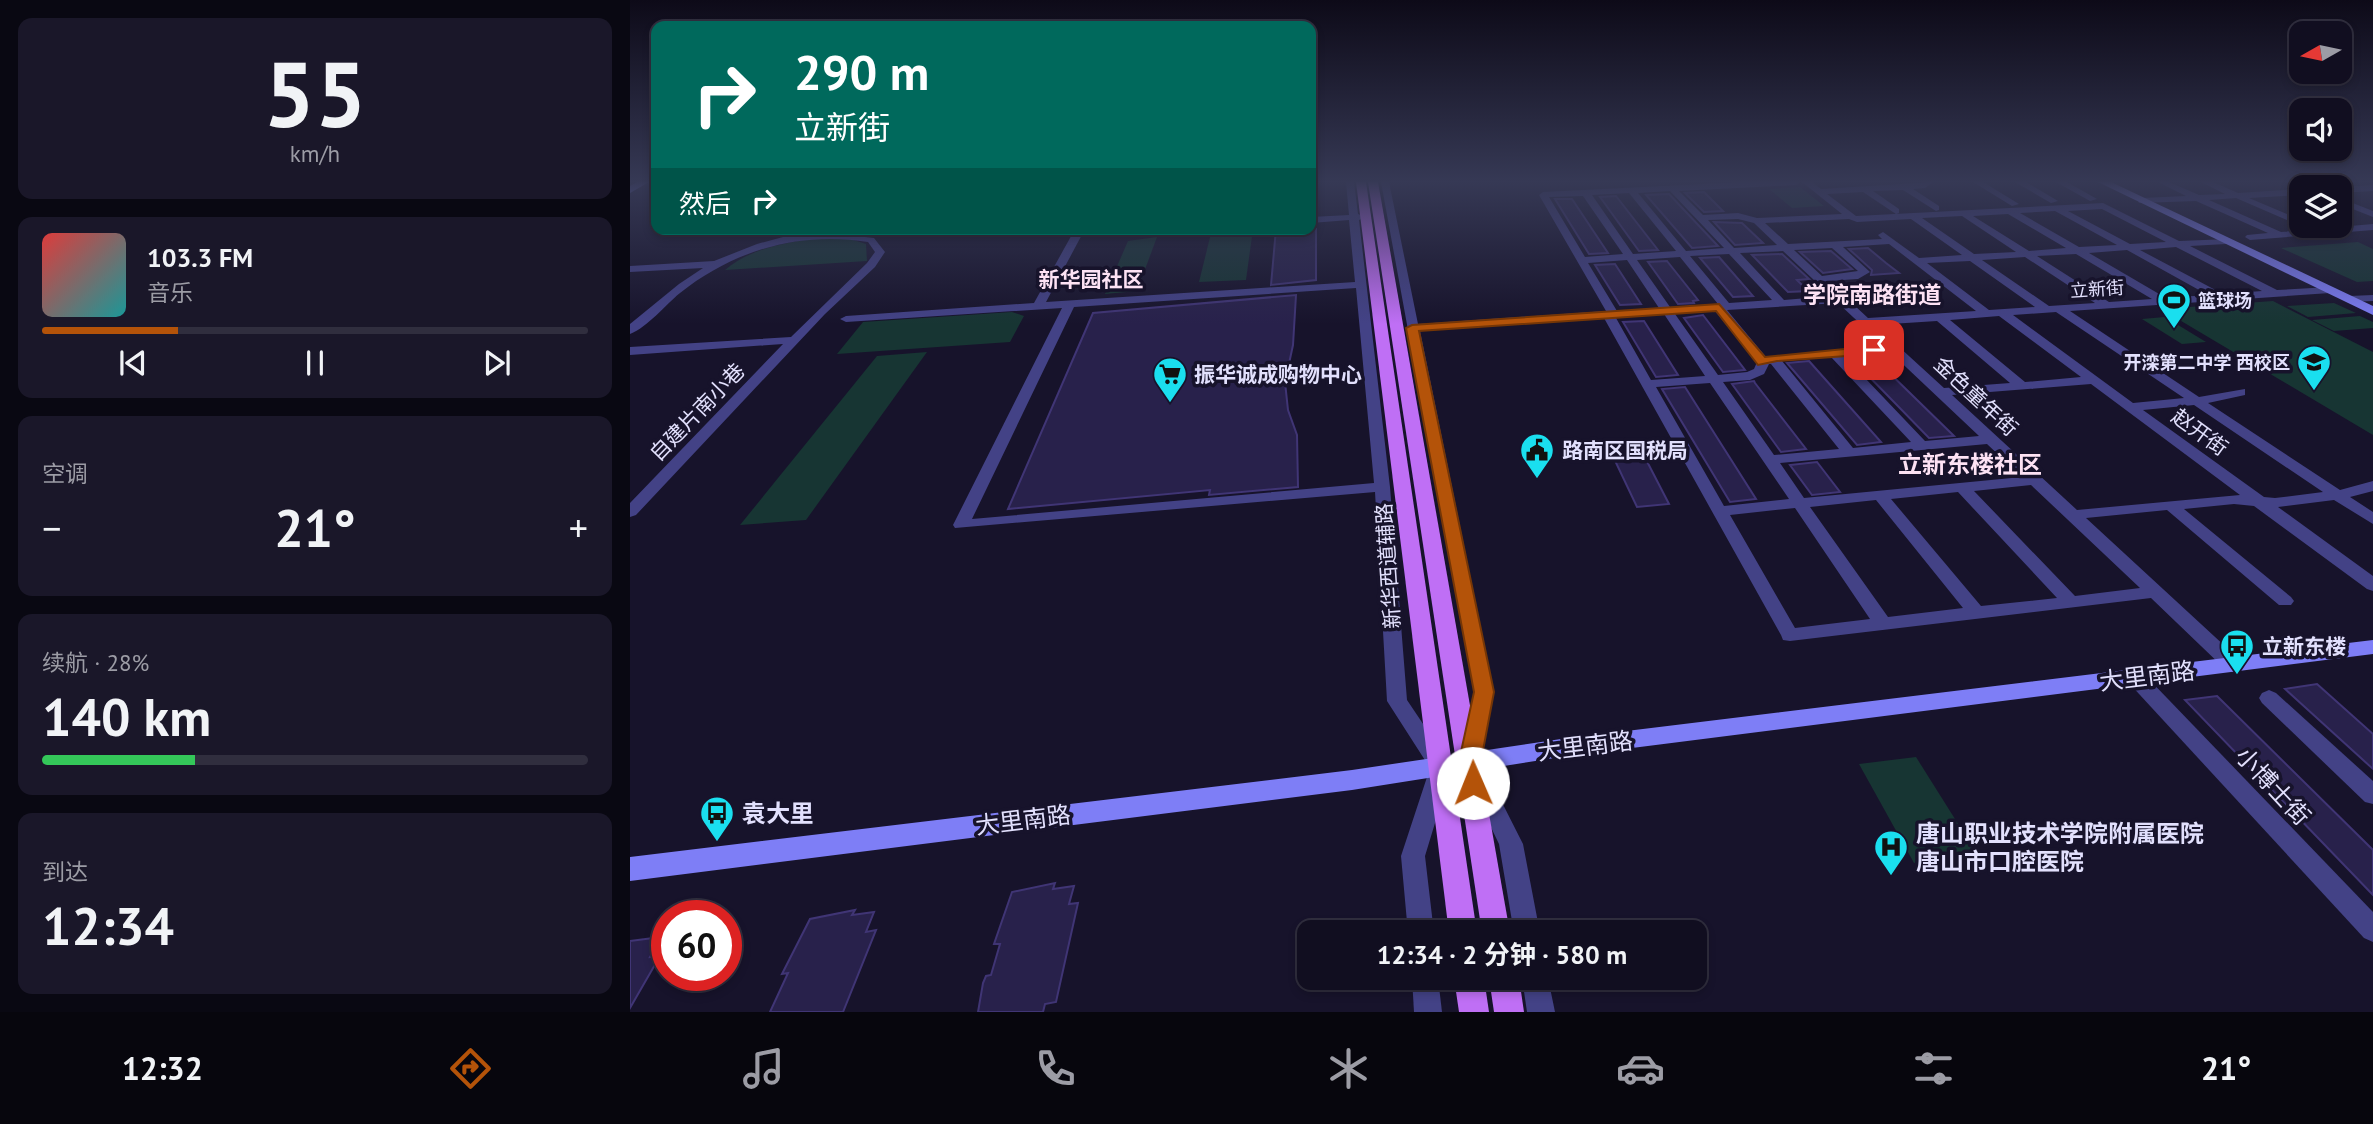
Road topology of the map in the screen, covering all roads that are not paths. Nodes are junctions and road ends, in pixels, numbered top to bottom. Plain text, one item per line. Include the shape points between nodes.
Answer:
1 (1359, 229) edge
2 (1361, 229) edge
3 (1381, 229) edge
4 (1394, 229) edge
5 (1563, 229) edge
6 (1611, 229) edge
7 (1662, 229) edge
8 (1711, 229) edge
9 (1766, 229) edge
10 (1872, 229) edge
11 (1932, 229) edge
12 (1987, 229) edge
13 (2046, 229) edge
14 (2097, 229) edge
15 (2150, 229) edge
16 (2201, 229) edge
17 (2268, 229) edge
18 (2289, 234) edge
19 (820, 235) edge
20 (842, 235) edge
21 (1077, 235) edge
22 (2281, 235) junction
23 (2250, 237) dead end
24 (1891, 241) junction
25 (2226, 241) junction
26 (1833, 244) junction
27 (2178, 244) junction
28 (1785, 247) junction
29 (2128, 247) junction
30 (2077, 250) junction
31 (1731, 251) junction
32 (1682, 254) junction
33 (2026, 254) junction
34 (1630, 257) junction
35 (1972, 257) junction
36 (1581, 260) junction
37 (1917, 261) junction
38 (718, 264) junction
39 (630, 269) edge
40 (1819, 279) junction
41 (1358, 285) junction
42 (2329, 290) junction
43 (2276, 294) junction
44 (2222, 298) junction
45 (2373, 298) edge
46 (1841, 299) junction
47 (2349, 299) junction
48 (2165, 302) junction
49 (1781, 303) junction
50 (1069, 305) junction
51 (2108, 306) junction
52 (1038, 307) junction
53 (1722, 307) junction
54 (2053, 309) junction
55 (1667, 311) junction
56 (2373, 311) edge
57 (1994, 313) junction
58 (1611, 315) junction
59 (1940, 317) junction
60 (846, 319) dead end
61 (1866, 322) junction
62 (1412, 328) junction
63 (630, 330) edge
64 (794, 340) junction
65 (1894, 348) junction
66 (630, 351) edge
67 (1834, 353) junction
68 (1769, 360) junction
69 (1713, 379) junction
70 (2094, 380) junction
71 (1647, 384) junction
72 (2022, 386) junction
73 (1942, 392) junction
74 (2240, 392) dead end
75 (2198, 401) junction
76 (2130, 407) junction
77 (1992, 439) junction
78 (1922, 446) junction
79 (1850, 453) junction
80 (1770, 460) junction
81 (2035, 480) junction
82 (2373, 486) edge
83 (1382, 487) junction
84 (1962, 487) junction
85 (1880, 495) junction
86 (2338, 495) junction
87 (2259, 502) junction
88 (1799, 503) junction
89 (2171, 505) junction
90 (1719, 511) junction
91 (630, 512) edge
92 (2073, 515) junction
93 (2373, 519) edge
94 (2373, 585) edge
95 (2156, 592) junction
96 (2285, 601) dead end
97 (2071, 602) junction
98 (1977, 613) junction
99 (1883, 624) junction
100 (2373, 647) edge
101 (2233, 665) junction
102 (2135, 677) junction
103 (2269, 698) dead end
104 (1470, 761) junction
105 (1441, 767) junction
106 (2373, 795) edge
107 (630, 869) edge
108 (1419, 920) edge
109 (1461, 920) edge
110 (1494, 920) edge
111 (1525, 920) edge
112 (2371, 926) edge
113 (1426, 990) edge
114 (1471, 990) edge
115 (1506, 990) edge
116 (1537, 990) edge
117 (1428, 1012) edge
118 (1474, 1012) edge
119 (1509, 1012) edge
120 (1541, 1012) edge

1 - 41 street, 新华西道辅路
2 - 105 main road
3 - 104 main road
4 - 62 street
5 - 36 street
6 - 34 street
7 - 32 street
8 - 31 street
9 - 28 street, 金色童年街
10 - 24 street, 赵开街
11 - 35 street
12 - 33 street
13 - 30 street
14 - 29 street
15 - 27 street
16 - 25 street
17 - 22 street
18 - 22 street
19 - 38 street via 766,245
20 - 64 street, 自建片南小巷 via 871,240 880,252
21 - 52 street
22 - 23 street
24 - 26 street
24 - 37 street, 赵开街
25 - 27 street
25 - 42 street
26 - 28 street
26 - 40 street via 1866,272
27 - 29 street
27 - 43 street
28 - 31 street
28 - 40 street, 金色童年街
29 - 30 street
29 - 44 street
30 - 33 street
30 - 48 street
31 - 32 street
31 - 49 street
32 - 34 street
32 - 53 street
33 - 35 street
33 - 51 street
34 - 36 street
34 - 55 street
35 - 37 street
35 - 54 street
36 - 58 street
37 - 57 street, 赵开街
38 - 39 street
38 - 63 street via 692,279
40 - 46 street, 金色童年街
41 - 50 street
41 - 83 street, 新华西道辅路
42 - 43 street, 立新街
42 - 47 street
43 - 44 street, 立新街
44 - 48 street, 立新街
45 - 47 street
46 - 49 street
46 - 61 street, 金色童年街
47 - 56 street
48 - 51 street, 立新街
49 - 53 street
50 - 52 street
50 - 83 street via 961,525
51 - 54 street, 立新街
52 - 60 street
53 - 55 street
53 - 68 street
54 - 57 street, 立新街
54 - 75 street
55 - 58 street
55 - 69 street
57 - 59 street, 立新街
57 - 70 street, 赵开街
58 - 62 street
58 - 71 street
59 - 61 street, 立新街
59 - 72 street
61 - 65 street, 金色童年街
62 - 104 street via 1484,692
64 - 66 street
64 - 91 street, 自建片南小巷
65 - 67 street
65 - 73 street, 金色童年街
67 - 68 street
67 - 78 street
68 - 69 street via 1750,376
68 - 79 street
69 - 71 street
69 - 80 street
70 - 72 street
70 - 76 street, 赵开街
71 - 90 street
72 - 73 street
73 - 77 street, 金色童年街
74 - 75 street
75 - 76 street
75 - 86 street
76 - 87 street, 赵开街
77 - 78 street
77 - 81 street, 金色童年街
78 - 79 street
79 - 80 street
80 - 88 street
81 - 84 street
81 - 92 street, 金色童年街
82 - 86 street
83 - 105 street, 新华西道辅路 via 1397,701
84 - 85 street
84 - 97 street
85 - 88 street
85 - 98 street
86 - 87 street
86 - 93 street
87 - 89 street via 2234,499
87 - 94 street, 赵开街
88 - 90 street
88 - 99 street
89 - 92 street
89 - 96 street
90 - 99 street via 1790,635
92 - 95 street, 金色童年街
95 - 97 street
95 - 101 street, 金色童年街
97 - 98 street
98 - 99 street
100 - 101 street, 大里南路
101 - 102 street, 大里南路
102 - 104 street, 大里南路
102 - 112 street, 小博士街
103 - 106 street
104 - 105 street, 大里南路
104 - 110 main road
104 - 111 street via 1511,844
105 - 107 street, 大里南路
105 - 108 street via 1413,856
105 - 109 main road
113 - 117 street
114 - 118 main road
115 - 119 main road
116 - 120 street

